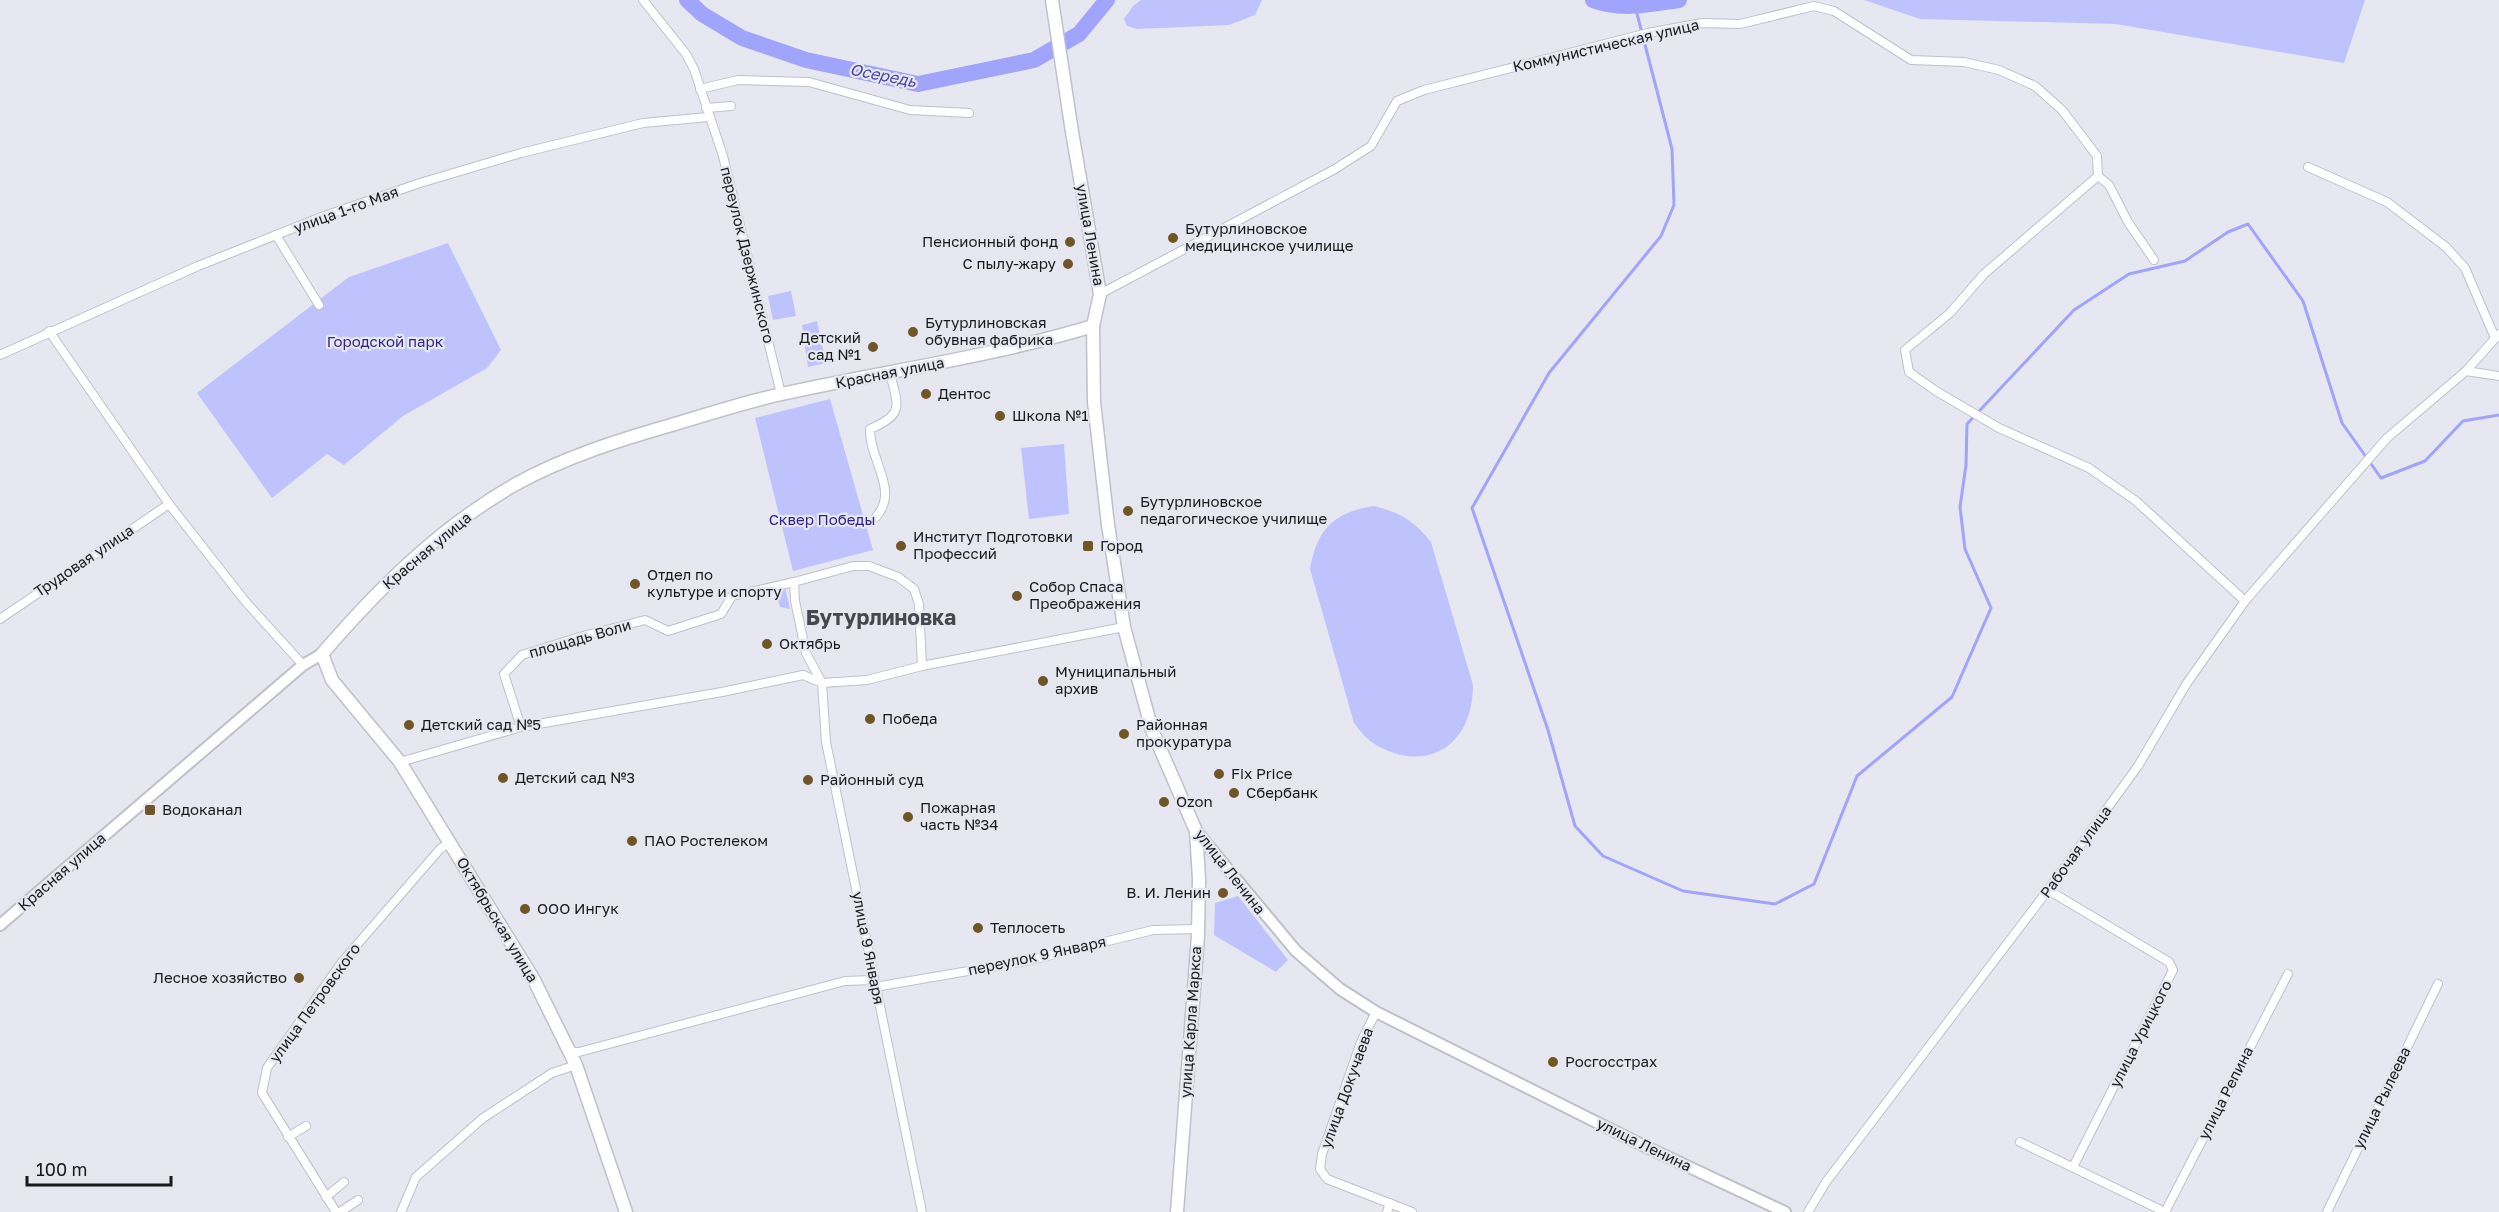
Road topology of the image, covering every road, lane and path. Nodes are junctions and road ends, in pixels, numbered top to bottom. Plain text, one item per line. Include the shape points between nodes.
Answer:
1 (643, 0) edge
2 (1052, 0) edge
3 (700, 89) junction
4 (731, 106) dead end
5 (706, 108) junction
6 (969, 113) dead end
7 (708, 117) junction
8 (2308, 167) dead end
9 (2098, 176) junction
10 (276, 235) junction
11 (2154, 260) dead end
12 (1100, 294) junction
13 (319, 305) dead end
14 (1093, 326) junction
15 (49, 332) junction
16 (2497, 336) edge
17 (0, 355) edge
18 (2466, 371) junction
19 (890, 373) junction
20 (2499, 376) edge
21 (781, 394) junction
22 (169, 504) junction
23 (876, 517) dead end
24 (794, 582) junction
25 (2245, 602) junction
26 (0, 620) edge
27 (1124, 627) junction
28 (321, 654) junction
29 (303, 665) junction
30 (922, 666) junction
31 (822, 683) junction
32 (521, 727) junction
33 (399, 762) junction
34 (1196, 831) junction
35 (450, 842) junction
36 (2048, 890) junction
37 (0, 925) edge
38 (1198, 929) junction
39 (2288, 974) dead end
40 (874, 983) junction
41 (2438, 984) dead end
42 (1376, 1012) junction
43 (571, 1052) junction
44 (576, 1065) junction
45 (306, 1126) dead end
46 (288, 1137) junction
47 (2020, 1142) dead end
48 (2073, 1167) junction
49 (344, 1182) dead end
50 (326, 1197) junction
51 (358, 1200) dead end
52 (1390, 1203) junction
53 (338, 1212) edge
54 (401, 1212) edge
55 (626, 1212) edge
56 (922, 1212) edge
57 (1177, 1212) edge
58 (1387, 1212) edge
59 (1412, 1212) edge
60 (1785, 1212) edge
61 (1808, 1212) edge
62 (2165, 1212) edge
63 (2327, 1212) edge

1 - 3 street, переулок Дзержинского via 687,54
2 - 12 main road, улица Ленина
3 - 5 street, переулок Дзержинского
3 - 6 street via 738,80 809,82 910,110
4 - 5 street
5 - 7 street, переулок Дзержинского
7 - 10 street, улица 1-го Мая via 643,123 521,153 420,183
7 - 21 street, переулок Дзержинского via 723,156
8 - 16 street via 2387,202 2446,247 2465,268
9 - 11 street via 2109,185
9 - 12 street, Коммунистическая улица via 2097,156 2062,110 2035,86 1999,70 1965,62 1911,60 1834,11 1814,6 1740,24 1702,23 1648,33 1424,90 1397,101 1371,146 1335,169
9 - 25 street via 1984,274 1950,313 1905,350 1909,372 1999,428 2089,468 2136,501
10 - 13 street
10 - 15 street, улица 1-го Мая
12 - 14 main road, улица Ленина
14 - 19 main road, Красная улица
14 - 27 main road, улица Ленина via 1094,402
15 - 17 street, улица 1-го Мая
15 - 22 street
16 - 18 street, Рабочая улица
18 - 20 street
18 - 25 street, Рабочая улица via 2387,438
19 - 21 main road, Красная улица
19 - 23 street via 896,411 890,420 870,429 886,492 886,502
21 - 28 main road, Красная улица via 626,438 517,484 461,519 411,562
22 - 26 street, Трудовая улица
22 - 29 street via 245,602
24 - 30 street, площадь Воли via 854,566 869,566 898,577 914,589 919,604
24 - 31 street via 806,653
24 - 32 street, площадь Воли via 732,596 721,614 668,631 645,620 522,655 504,674
25 - 36 street, Рабочая улица via 2187,683 2139,766
27 - 30 street
27 - 34 main road, улица Ленина via 1152,730
28 - 29 street, Красная улица
28 - 33 main road, Октябрьская улица via 332,680
29 - 37 street, Красная улица
30 - 31 street via 867,680
31 - 32 street via 802,675
31 - 40 street, улица 9 Января via 826,742
32 - 33 street
33 - 35 main road, Октябрьская улица
34 - 38 main road, улица Карла Маркса
34 - 42 street, улица Ленина via 1296,951
35 - 43 main road, Октябрьская улица via 534,980
35 - 46 street, улица Петровского via 342,962 267,1068 262,1093
36 - 48 street, улица Урицкого via 2169,962 2173,970
36 - 61 street, Рабочая улица via 1826,1182
38 - 40 street, переулок 9 Января via 1153,930 1027,960
38 - 57 main road, улица Карла Маркса
39 - 62 street, улица Репина
40 - 43 street, переулок 9 Января via 844,981
40 - 56 street, улица 9 Января
41 - 63 street, улица Рылеева
42 - 52 street, улица Докучаева via 1361,1042 1320,1169 1328,1179
42 - 60 street, улица Ленина
43 - 44 main road, Октябрьская улица
44 - 54 street via 552,1073 483,1118 416,1177
44 - 55 main road, Октябрьская улица
45 - 46 street
46 - 50 street, улица Петровского
47 - 48 street
48 - 62 street
49 - 50 street
50 - 53 street, улица Петровского
51 - 53 street
52 - 58 street
52 - 59 street, улица Докучаева

